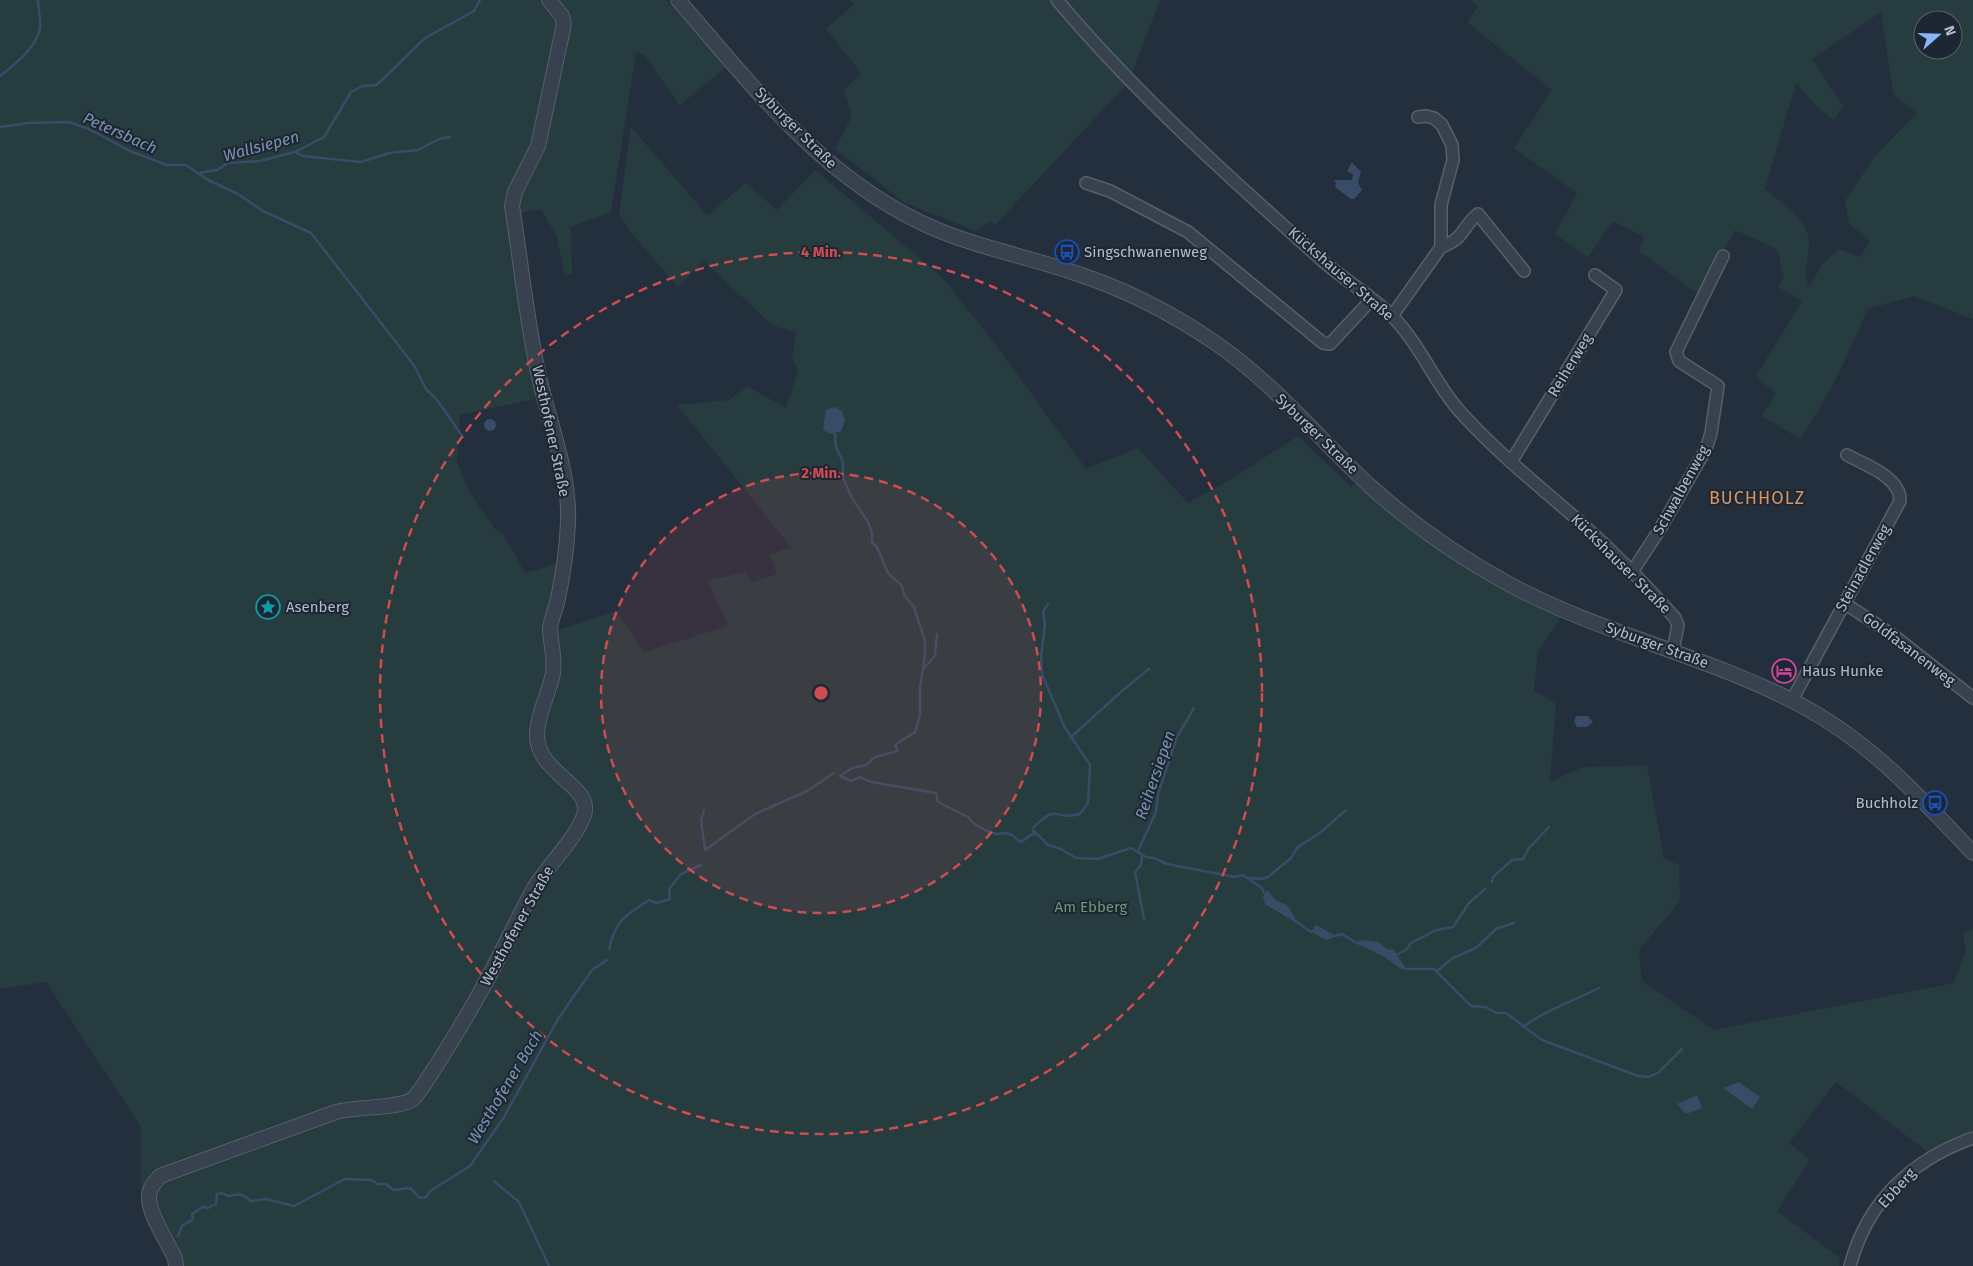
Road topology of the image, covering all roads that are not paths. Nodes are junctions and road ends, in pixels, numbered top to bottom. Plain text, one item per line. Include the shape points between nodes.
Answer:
1 (549, 0) edge
2 (678, 0) edge
3 (1057, 0) edge
4 (1418, 116) dead end
5 (1086, 183) dead end
6 (1440, 247) junction
7 (1723, 256) dead end
8 (1524, 271) dead end
9 (1595, 275) dead end
10 (1371, 300) junction
11 (1392, 316) junction
12 (1847, 455) dead end
13 (1511, 462) junction
14 (1632, 572) junction
15 (1844, 602) junction
16 (1673, 651) junction
17 (1973, 698) edge
18 (1792, 700) junction
19 (1973, 853) edge
20 (1973, 1138) edge
21 (176, 1266) edge
22 (1850, 1266) edge

1 - 21 street, Westhofener Straße via 562,16 564,24 538,146 515,192 512,206 530,330 560,456 568,520 565,562 550,629 553,673 537,736 540,751 548,765 585,800 585,813 578,828 533,889 479,996 424,1086 413,1098 400,1105 336,1112 160,1176 151,1186 148,1198
2 - 16 street, Syburger Straße via 786,123 829,164 870,193 922,223 951,235 1099,281 1176,318 1246,367 1371,487 1451,550 1541,600
3 - 10 street, Kückshauser Straße via 1127,79 1292,233
4 - 6 street via 1434,118 1442,125 1452,145 1453,160 1441,205
5 - 10 street via 1110,191 1188,232 1327,345
6 - 8 street via 1461,236 1478,214
6 - 11 street
7 - 14 street, Schwalbenweg via 1676,352 1679,361 1718,386 1711,433 1700,462
9 - 13 street, Reiherweg via 1616,290
10 - 11 street, Kückshauser Straße
11 - 13 street, Kückshauser Straße via 1454,406
12 - 15 street, Steinadlerweg via 1894,484 1900,494 1900,502
13 - 14 street, Kückshauser Straße
14 - 16 street, Kückshauser Straße via 1675,618 1678,625
15 - 17 street, Goldfasanenweg via 1893,635
15 - 18 street, Steinadlerweg
16 - 18 street, Syburger Straße via 1719,667
18 - 19 street, Syburger Straße via 1829,721 1871,752 1918,795
20 - 22 street, Ebberg via 1926,1159 1901,1178 1866,1227

